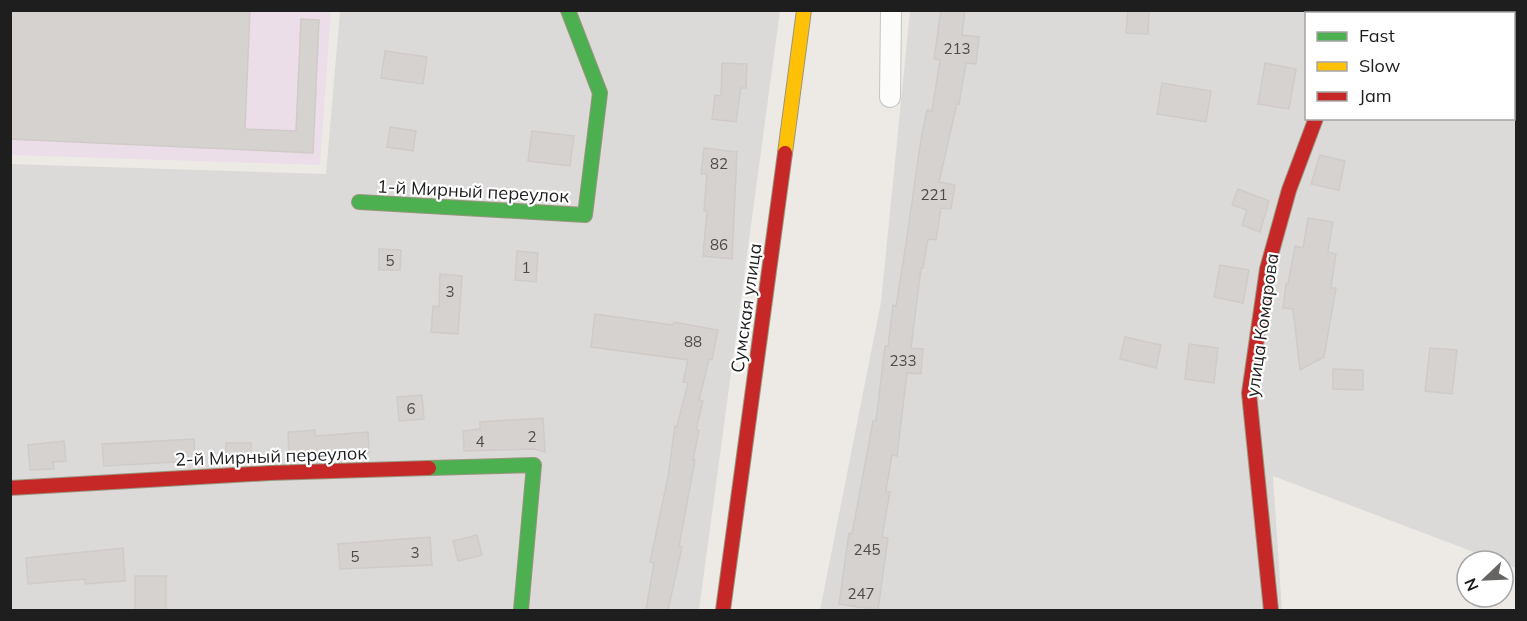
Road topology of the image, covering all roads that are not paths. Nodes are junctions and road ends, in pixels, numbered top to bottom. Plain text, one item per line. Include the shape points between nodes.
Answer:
1 (568, 10) edge
2 (804, 10) edge
3 (891, 10) edge
4 (890, 98) dead end
5 (1315, 120) edge
6 (359, 202) dead end
7 (10, 488) edge
8 (521, 610) edge
9 (723, 610) edge
10 (1271, 610) edge

1 - 6 street, 1-й Мирный переулок via 600,93 585,215
2 - 9 street, Сумская улица
3 - 4 street
5 - 10 street, улица Комарова via 1289,190 1267,269 1249,393
7 - 8 street, 2-й Мирный переулок via 270,473 534,465

